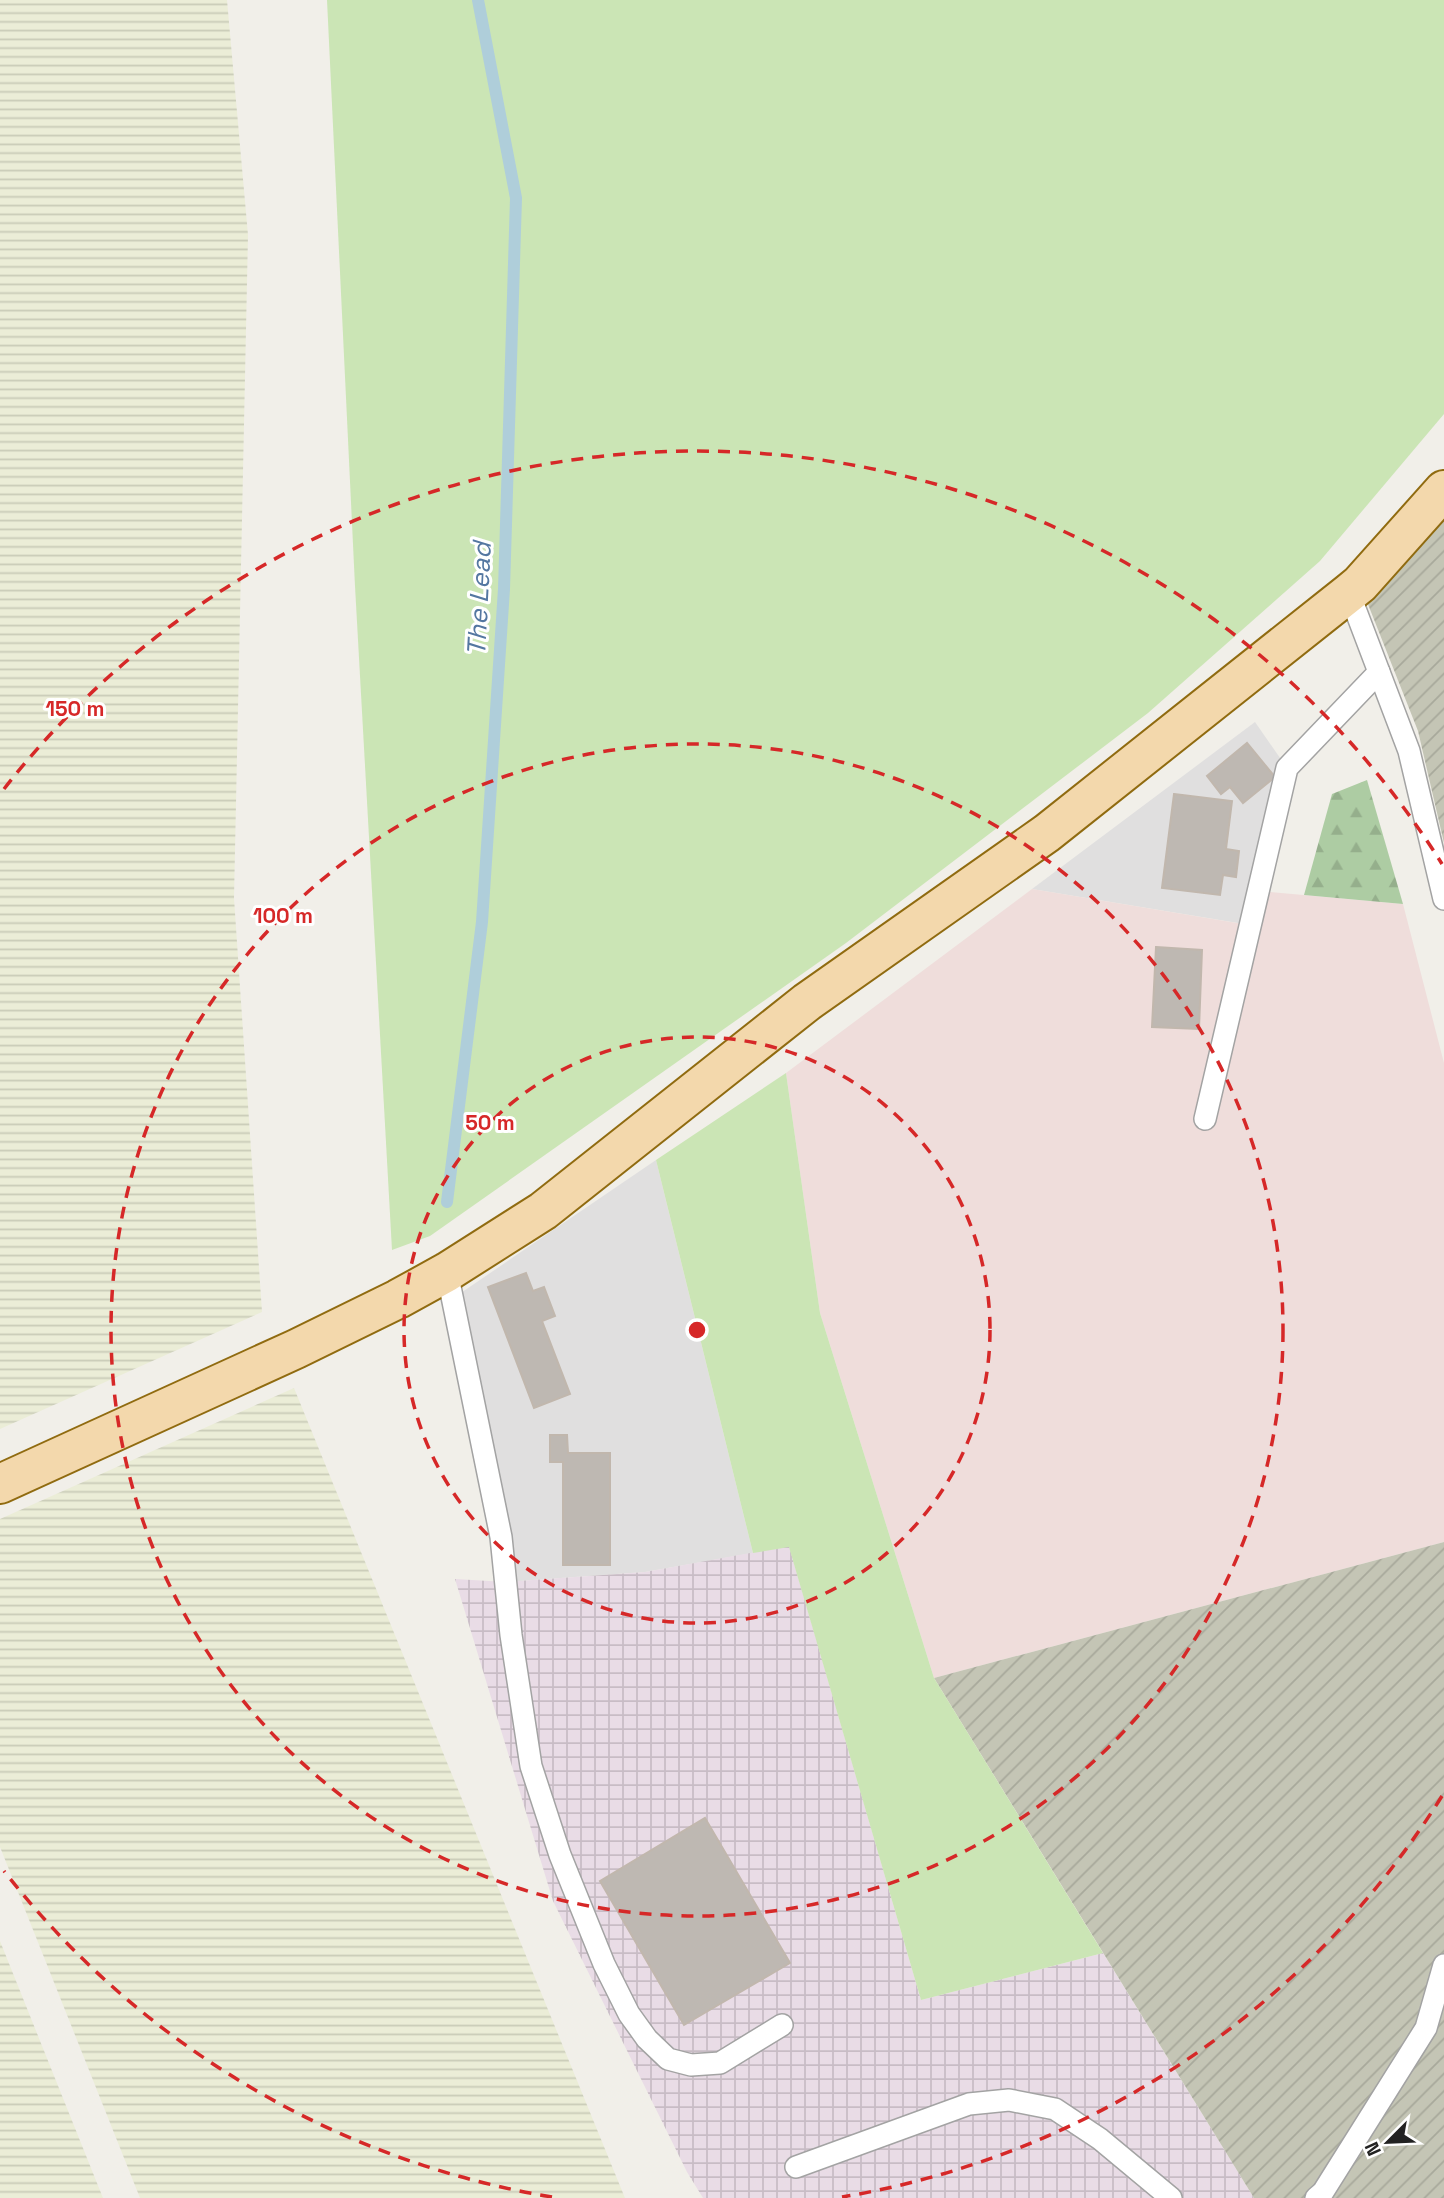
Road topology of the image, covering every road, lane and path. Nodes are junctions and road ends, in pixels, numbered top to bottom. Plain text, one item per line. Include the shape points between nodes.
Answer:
1 (1444, 490) edge
2 (1349, 593) junction
3 (1379, 672) junction
4 (1444, 899) edge
5 (1205, 1119) dead end
6 (447, 1272) junction
7 (0, 1484) edge
8 (1444, 1965) edge
9 (782, 2025) dead end
10 (796, 2167) dead end
11 (1171, 2198) edge
12 (1315, 2198) edge

1 - 2 main road
2 - 3 lane
2 - 6 main road via 1047,833 807,1002 543,1212
3 - 4 lane via 1409,751
3 - 5 lane via 1287,768
6 - 7 main road via 296,1349
6 - 9 lane via 501,1537 531,1766 560,1855 604,1964 629,2014 668,2059 691,2065 720,2063
8 - 12 lane via 1426,2028
10 - 11 lane via 970,2104 1009,2099 1055,2109 1100,2139

